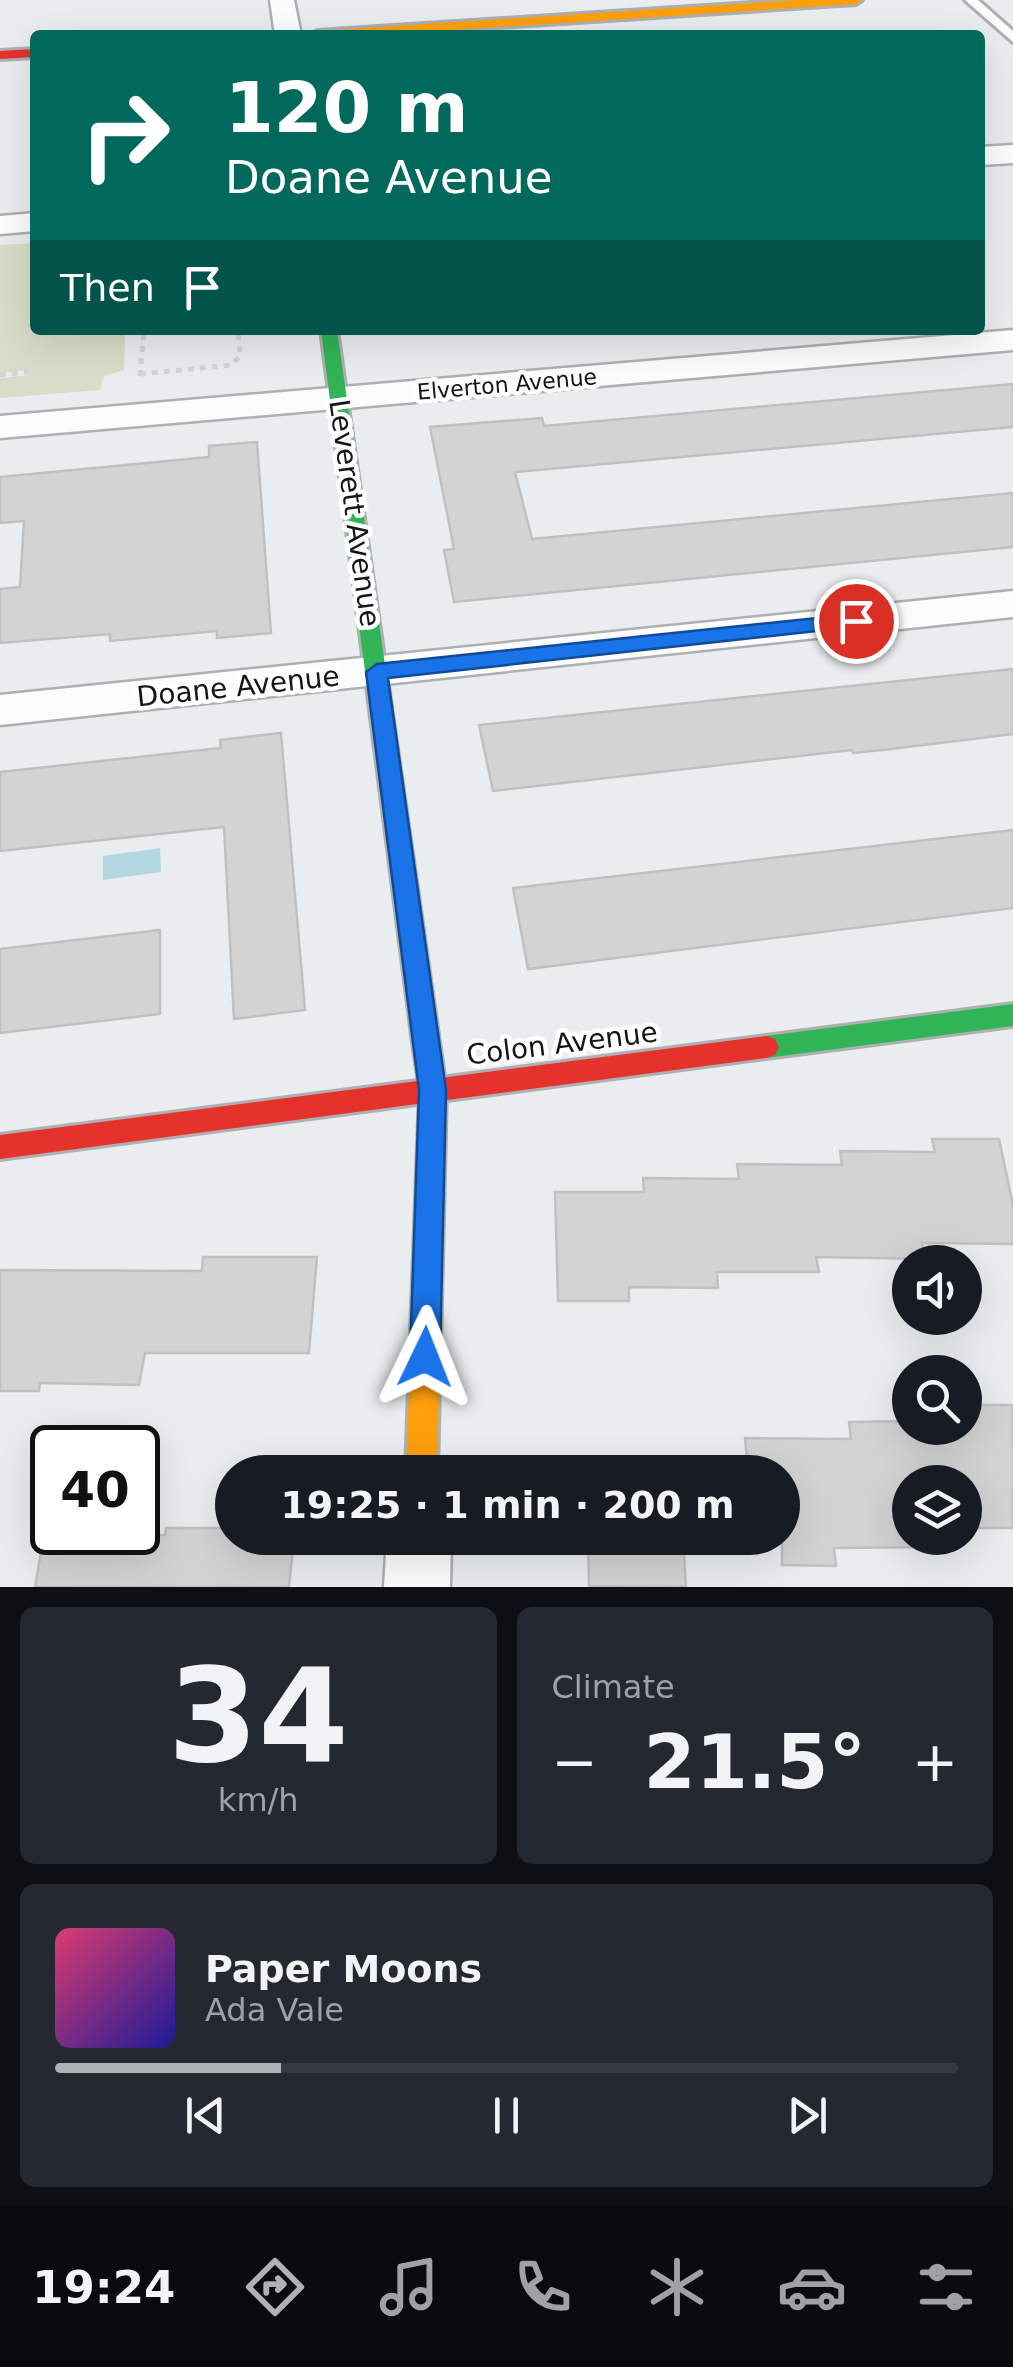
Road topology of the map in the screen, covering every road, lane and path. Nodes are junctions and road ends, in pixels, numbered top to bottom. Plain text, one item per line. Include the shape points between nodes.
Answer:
1 (282, 0) edge
2 (856, 0) edge
3 (971, 0) edge
4 (650, 6) edge
5 (287, 30) edge
6 (374, 30) edge
7 (1013, 38) edge
8 (30, 53) edge
9 (0, 56) edge
10 (1013, 154) edge
11 (985, 156) edge
12 (30, 222) edge
13 (0, 225) edge
14 (144, 335) edge
15 (238, 335) edge
16 (330, 335) edge
17 (1013, 340) edge
18 (29, 372) dead end
19 (140, 374) junction
20 (0, 376) edge
21 (140, 386) dead end
22 (338, 398) junction
23 (0, 428) edge
24 (1013, 604) edge
25 (377, 672) junction
26 (0, 710) edge
27 (1013, 1015) edge
28 (433, 1090) junction
29 (0, 1146) edge
30 (422, 1455) edge
31 (418, 1555) edge
32 (417, 1587) edge

1 - 5 street
2 - 4 street
3 - 7 lane
4 - 6 street
8 - 9 street
10 - 11 street
12 - 13 street
14 - 19 path
15 - 19 path via 240,356 231,365
16 - 22 street, Leverett Avenue
17 - 22 street, Elverton Avenue
18 - 20 path
19 - 21 path
22 - 23 street, Elverton Avenue
22 - 25 street, Leverett Avenue
24 - 25 street, Doane Avenue
25 - 26 street, Doane Avenue
25 - 28 street, Leverett Avenue
27 - 28 street, Colon Avenue
28 - 29 street, Colon Avenue
28 - 30 street, Leverett Avenue
31 - 32 street

